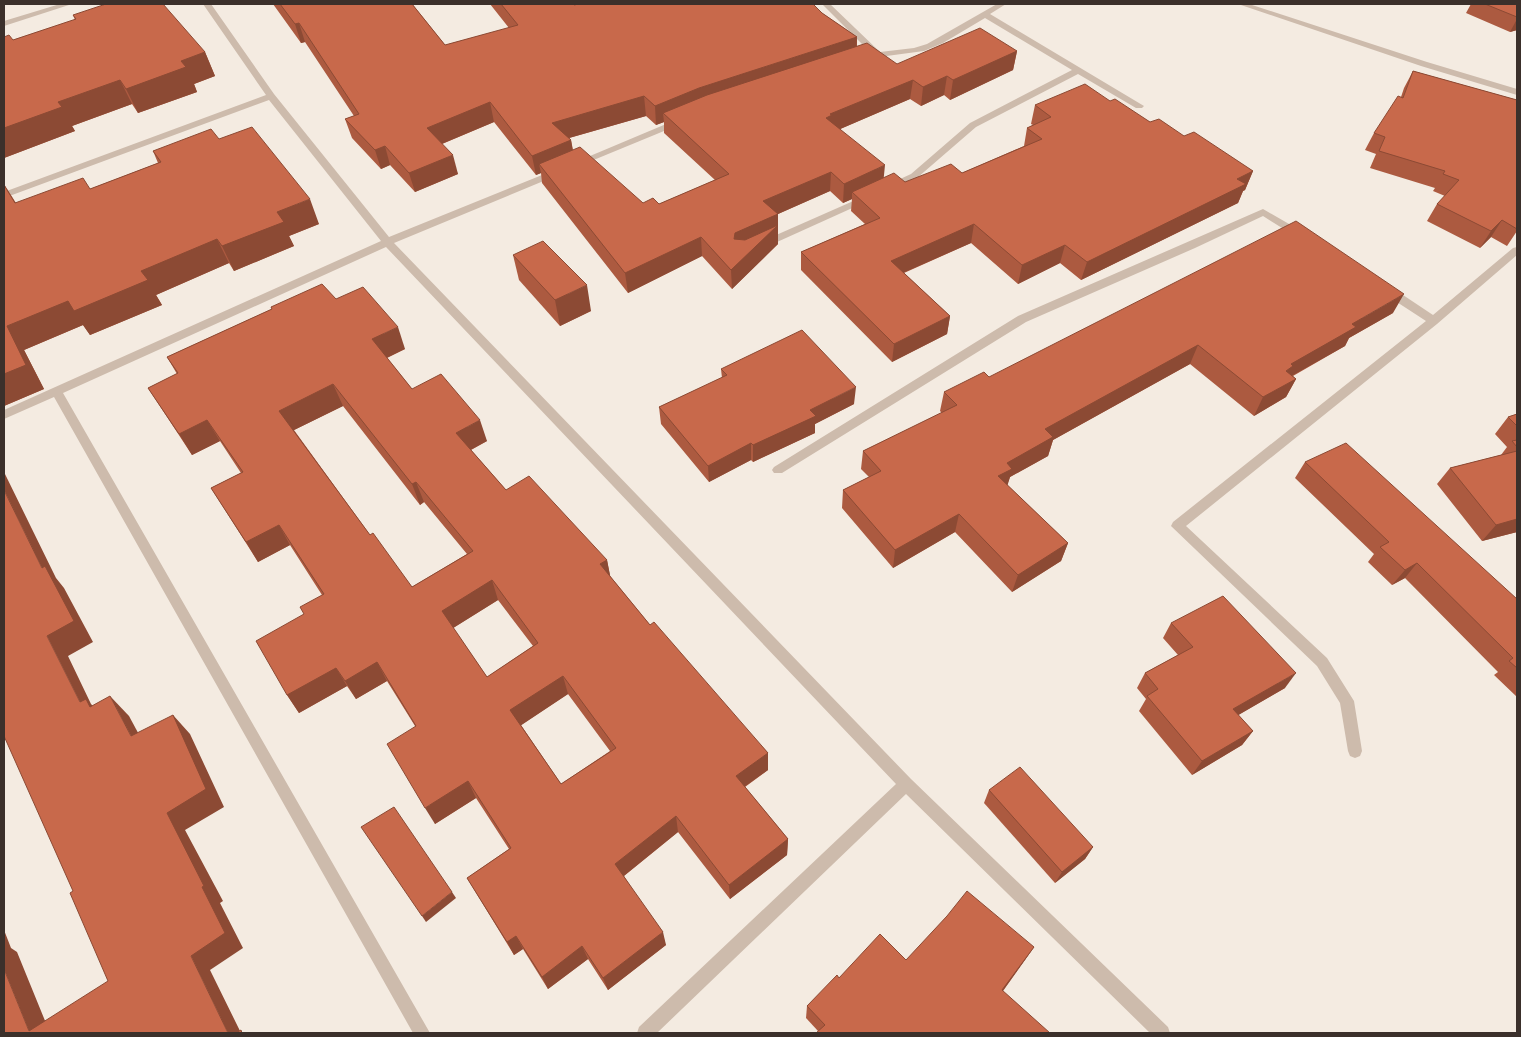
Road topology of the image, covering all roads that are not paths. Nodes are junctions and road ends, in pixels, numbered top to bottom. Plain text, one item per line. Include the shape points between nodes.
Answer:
1 (68, 4) edge
2 (207, 4) edge
3 (826, 4) edge
4 (1002, 4) edge
5 (1242, 4) edge
6 (984, 14) junction
7 (4, 24) edge
8 (877, 54) junction
9 (854, 61) edge
10 (1079, 70) junction
11 (1517, 92) edge
12 (271, 96) junction
13 (1139, 106) dead end
14 (686, 118) edge
15 (4, 195) edge
16 (1305, 238) edge
17 (387, 242) junction
18 (757, 248) edge
19 (1517, 250) edge
20 (1380, 285) edge
21 (1433, 321) junction
22 (57, 392) junction
23 (4, 415) edge
24 (778, 470) dead end
25 (1354, 751) dead end
26 (906, 784) junction
27 (422, 1033) edge
28 (645, 1033) edge
29 (1162, 1033) edge

1 - 7 street
2 - 12 street
3 - 8 street
4 - 6 street
5 - 11 street
6 - 8 street via 934,44 920,49
6 - 10 street
8 - 9 street
10 - 13 street
10 - 18 street via 973,125 914,176
12 - 15 street
12 - 17 street
14 - 17 street
16 - 24 street via 1263,212 1022,319
17 - 22 street
17 - 26 street
19 - 21 street
20 - 21 street
21 - 25 street via 1177,526 1322,662 1347,701
22 - 23 street
22 - 27 street
26 - 28 street
26 - 29 street

